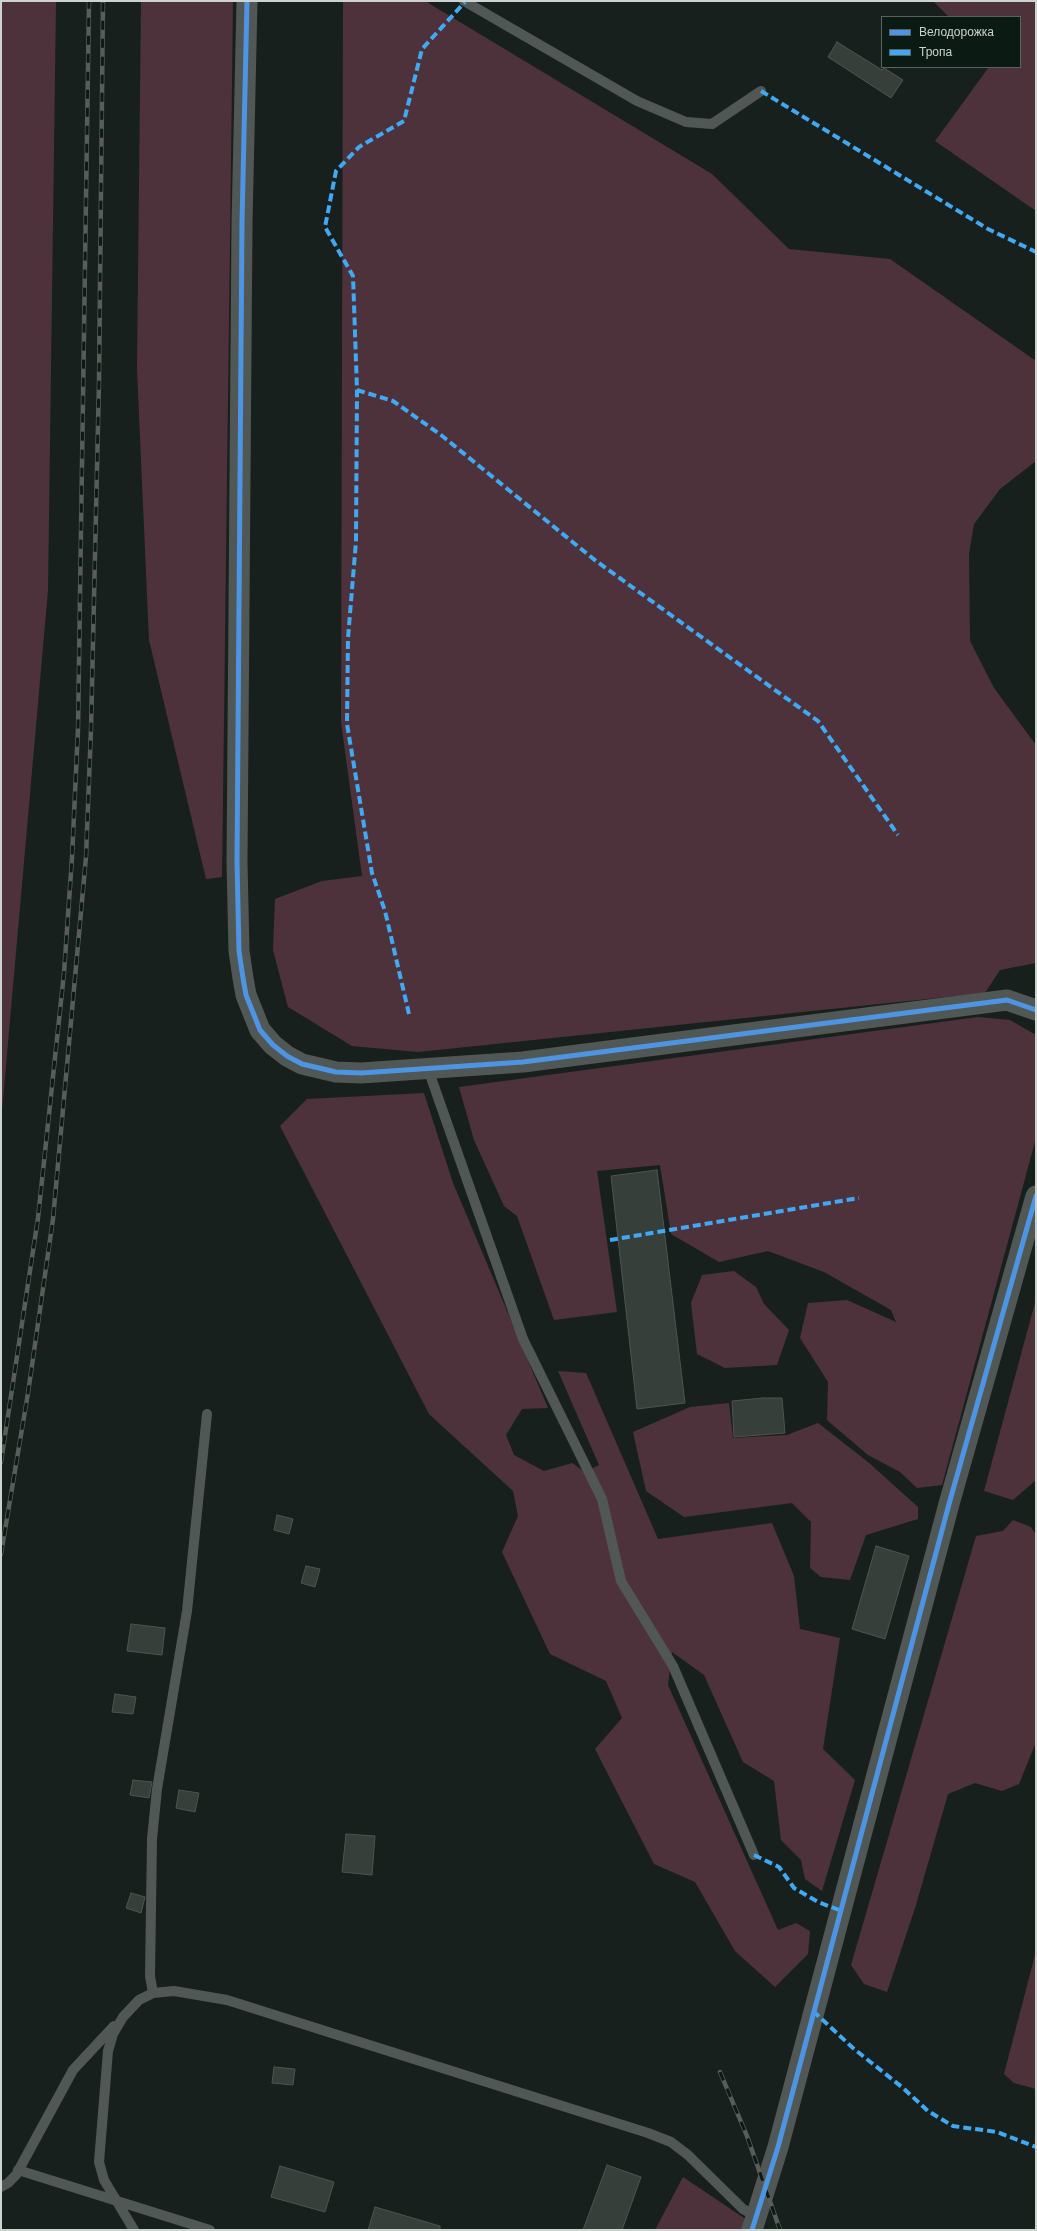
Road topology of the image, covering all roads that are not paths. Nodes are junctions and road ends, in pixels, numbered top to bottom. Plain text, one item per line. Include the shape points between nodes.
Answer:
1 (247, 1) edge
2 (464, 1) edge
3 (761, 91) dead end
4 (1036, 1010) edge
5 (428, 1069) junction
6 (1036, 1196) edge
7 (207, 1414) dead end
8 (754, 1855) dead end
9 (153, 1993) junction
10 (123, 2017) junction
11 (18, 2170) junction
12 (1, 2187) edge
13 (118, 2203) junction
14 (754, 2223) edge
15 (134, 2230) edge
16 (210, 2230) edge

1 - 5 street via 236,728 237,896 243,978 246,995 260,1030 272,1045 302,1064 336,1072
2 - 3 lane via 637,101 686,122 712,124
4 - 5 street via 1007,1000 523,1062
5 - 8 lane via 523,1339 602,1499 621,1581 673,1666
6 - 14 street via 947,1512 778,2147
7 - 9 lane via 187,1611 157,1789 152,1839 150,1976
9 - 10 lane via 140,2000
9 - 14 lane via 174,1991 228,2000 648,2133 671,2142 688,2155
10 - 11 lane via 73,2070
10 - 13 lane via 113,2034 108,2051 99,2150 104,2180
11 - 12 lane via 8,2183
11 - 13 lane
13 - 15 lane
13 - 16 lane

